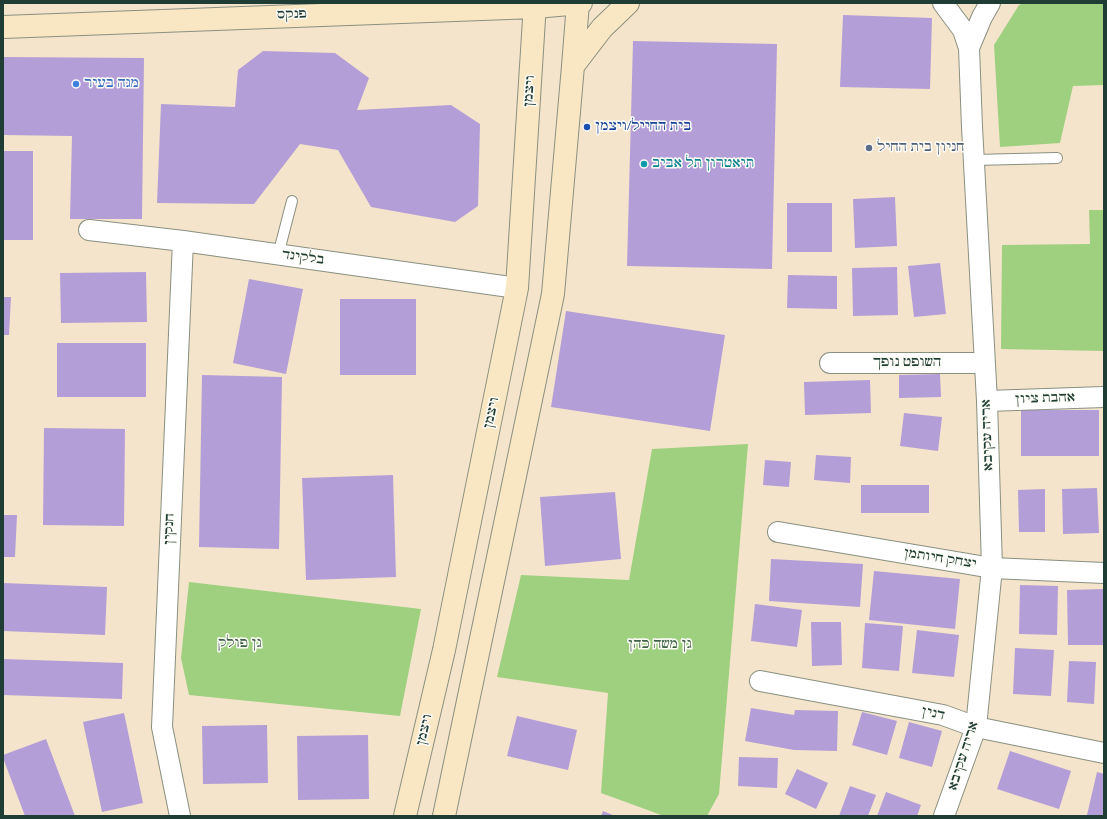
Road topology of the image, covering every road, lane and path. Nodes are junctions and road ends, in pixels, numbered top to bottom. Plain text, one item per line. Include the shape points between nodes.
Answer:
1 (578, 3) edge
2 (581, 3) edge
3 (628, 3) edge
4 (943, 3) edge
5 (990, 3) edge
6 (535, 5) edge
7 (3, 27) edge
8 (969, 48) junction
9 (573, 66) junction
10 (1057, 158) dead end
11 (974, 160) junction
12 (292, 201) dead end
13 (89, 230) dead end
14 (183, 241) junction
15 (278, 255) junction
16 (517, 288) junction
17 (830, 363) dead end
18 (984, 363) junction
19 (1104, 397) edge
20 (987, 401) junction
21 (778, 532) dead end
22 (992, 568) junction
23 (1104, 572) edge
24 (760, 681) dead end
25 (976, 727) junction
26 (1104, 753) edge
27 (180, 816) edge
28 (406, 816) edge
29 (444, 816) edge
30 (944, 816) edge

1 - 2 street, פנקס
1 - 6 street, פנקס
1 - 9 street
3 - 9 street via 602,28
4 - 8 street, אריה עקיבא via 963,30
5 - 8 street, אריה עקיבא
6 - 7 street, פנקס
6 - 16 street, ויצמן
8 - 11 street, אריה עקיבא
9 - 29 street via 553,294
10 - 11 lane
11 - 18 street, אריה עקיבא
12 - 15 lane
13 - 14 street, בלקינד
14 - 15 street, בלקינד
14 - 27 street, חנקין via 162,727
15 - 16 street, בלקינד
16 - 28 street, ויצמן via 444,650
17 - 18 street, השופט נופך
18 - 20 street, אריה עקיבא
19 - 20 street, אהבת ציון
20 - 22 street, אריה עקיבא
21 - 22 street, יצחק חיותמן
22 - 23 street, יצחק חיותמן
22 - 25 street, אריה עקיבא
24 - 25 street, דנין via 944,715
25 - 26 street, דנין
25 - 30 street, אריה עקיבא

